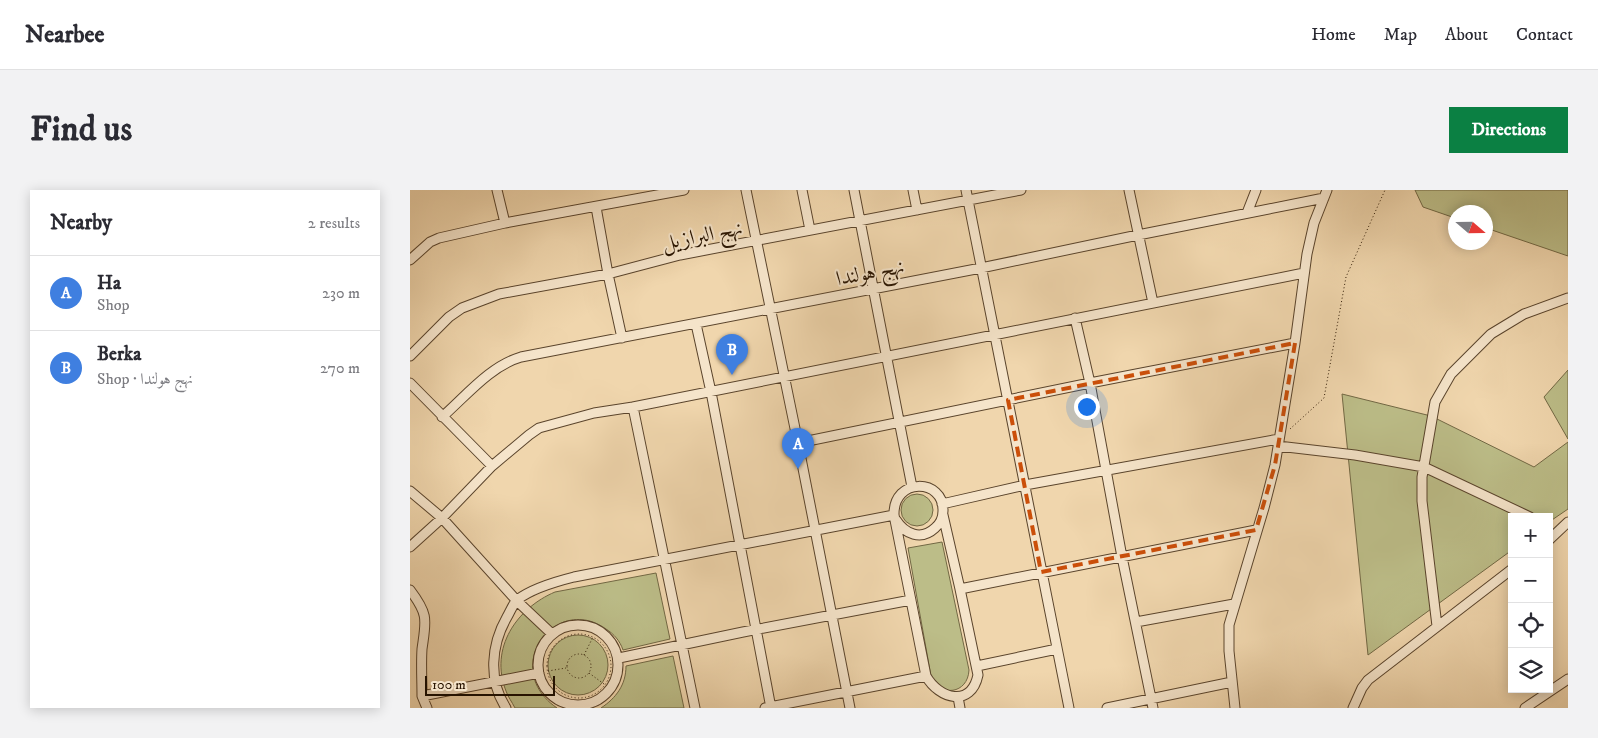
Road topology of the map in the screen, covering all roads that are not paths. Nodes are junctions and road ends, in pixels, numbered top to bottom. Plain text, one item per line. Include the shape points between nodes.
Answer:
1 (497, 190) edge
2 (684, 190) edge
3 (746, 190) edge
4 (802, 190) edge
5 (854, 190) edge
6 (913, 190) edge
7 (966, 190) edge
8 (1021, 190) edge
9 (1129, 190) edge
10 (1256, 190) edge
11 (1325, 194) edge
12 (968, 201) junction
13 (596, 206) junction
14 (917, 210) junction
15 (1247, 213) junction
16 (860, 220) junction
17 (505, 223) junction
18 (810, 230) junction
19 (1138, 234) junction
20 (756, 242) junction
21 (410, 260) edge
22 (981, 268) junction
23 (1304, 273) junction
24 (608, 274) junction
25 (874, 289) junction
26 (1568, 298) edge
27 (1153, 303) junction
28 (770, 309) junction
29 (1075, 318) junction
30 (696, 324) junction
31 (994, 334) junction
32 (622, 338) junction
33 (1295, 343) junction
34 (410, 356) edge
35 (887, 356) junction
36 (784, 377) junction
37 (410, 382) edge
38 (1090, 383) junction
39 (711, 392) junction
40 (1008, 400) junction
41 (633, 407) junction
42 (442, 417) junction
43 (900, 423) junction
44 (1278, 442) junction
45 (798, 444) junction
46 (492, 466) junction
47 (1424, 467) junction
48 (1106, 470) junction
49 (1025, 485) junction
50 (912, 487) junction
51 (410, 491) edge
52 (942, 509) junction
53 (1522, 513) edge
54 (895, 517) junction
55 (442, 518) junction
56 (1568, 522) edge
57 (1553, 528) edge
58 (814, 530) junction
59 (1256, 530) junction
60 (1559, 531) junction
61 (1553, 536) edge
62 (740, 545) junction
63 (410, 547) edge
64 (1122, 557) junction
65 (665, 559) junction
66 (1041, 572) junction
67 (1508, 572) edge
68 (960, 589) junction
69 (410, 590) edge
70 (517, 600) junction
71 (911, 600) junction
72 (1234, 604) junction
73 (831, 615) junction
74 (1136, 622) junction
75 (1438, 626) junction
76 (756, 630) junction
77 (552, 634) junction
78 (683, 644) junction
79 (1057, 649) junction
80 (619, 658) junction
81 (977, 666) junction
82 (543, 672) junction
83 (926, 676) junction
84 (1568, 678) edge
85 (495, 681) junction
86 (1232, 682) junction
87 (847, 693) junction
88 (422, 696) junction
89 (958, 696) junction
90 (601, 699) junction
91 (1152, 703) edge
92 (427, 708) edge
93 (506, 708) edge
94 (607, 708) edge
95 (695, 708) edge
96 (768, 708) edge
97 (850, 708) edge
98 (960, 708) edge
99 (1069, 708) edge
100 (1107, 708) edge
101 (1235, 708) edge
102 (1353, 708) edge
103 (1525, 708) edge

1 - 17 street
2 - 13 street
3 - 20 street
4 - 18 street
5 - 16 street
6 - 14 street
7 - 12 street
8 - 12 street, نهج البرازيل
9 - 19 street
10 - 15 street
11 - 15 street, نهج هولندا
11 - 23 street via 1314,223
12 - 14 street, نهج البرازيل
12 - 22 street
13 - 17 street
13 - 24 street
14 - 16 street, نهج البرازيل
15 - 19 street, نهج هولندا
16 - 18 street, نهج البرازيل
16 - 25 street
17 - 21 street via 430,242
18 - 20 street, نهج البرازيل
19 - 22 street, نهج هولندا
19 - 27 street
20 - 24 street, نهج البرازيل
20 - 28 street
22 - 25 street, نهج هولندا
22 - 31 street
23 - 27 street
23 - 33 street
24 - 32 street
24 - 34 street, نهج البرازيل via 499,294 478,301 449,317
25 - 28 street, نهج هولندا
25 - 35 street
26 - 47 street via 1502,326 1451,374 1435,402
27 - 29 street
28 - 30 street, نهج هولندا
28 - 36 street
29 - 31 street
29 - 38 street
30 - 32 street, نهج هولندا
30 - 39 street
31 - 35 street
31 - 40 street
32 - 42 street, نهج هولندا via 508,361
33 - 38 street
33 - 44 street
35 - 36 street
35 - 43 street
36 - 39 street
36 - 45 street
37 - 42 street
38 - 40 street
38 - 48 street
39 - 41 street
39 - 62 street
40 - 43 street
40 - 49 street
41 - 46 street via 594,413 539,428
41 - 65 street
42 - 46 street
43 - 45 street
43 - 50 street
44 - 47 street
44 - 48 street
44 - 59 street via 1270,485
45 - 58 street
46 - 55 street
47 - 53 street
47 - 75 street via 1422,501
48 - 49 street
48 - 64 street
49 - 52 street
49 - 66 street
50 - 52 street via 934,491
50 - 54 street via 900,494 894,507
51 - 55 street
52 - 54 street via 936,528 922,535 906,532
52 - 68 street
54 - 58 street
54 - 71 street
55 - 63 street
55 - 70 street
56 - 60 street
57 - 60 street
58 - 62 street
58 - 73 street
59 - 64 street
59 - 72 street
60 - 61 street
62 - 65 street
62 - 76 street
64 - 66 street
64 - 74 street
65 - 70 street via 560,580
65 - 78 street
66 - 68 street
66 - 79 street
67 - 75 street
68 - 81 street
69 - 88 street via 426,620
70 - 77 street
70 - 85 street via 498,638 494,654
71 - 73 street
71 - 83 street
72 - 74 street
72 - 86 street via 1228,638
73 - 76 street
73 - 87 street
74 - 91 street
75 - 102 street via 1368,680
76 - 78 street
76 - 96 street
77 - 80 street via 571,625 597,629 607,637
77 - 82 street via 538,660
78 - 80 street
78 - 95 street
79 - 81 street
79 - 99 street
80 - 90 street via 614,684
81 - 89 street via 976,683 966,694
82 - 85 street
82 - 90 street via 543,684 561,701 585,705
83 - 87 street
83 - 89 street via 937,691
84 - 103 street
85 - 88 street
85 - 93 street
86 - 91 street
86 - 101 street
87 - 96 street
87 - 97 street
88 - 92 street
89 - 98 street
90 - 94 street
91 - 100 street

